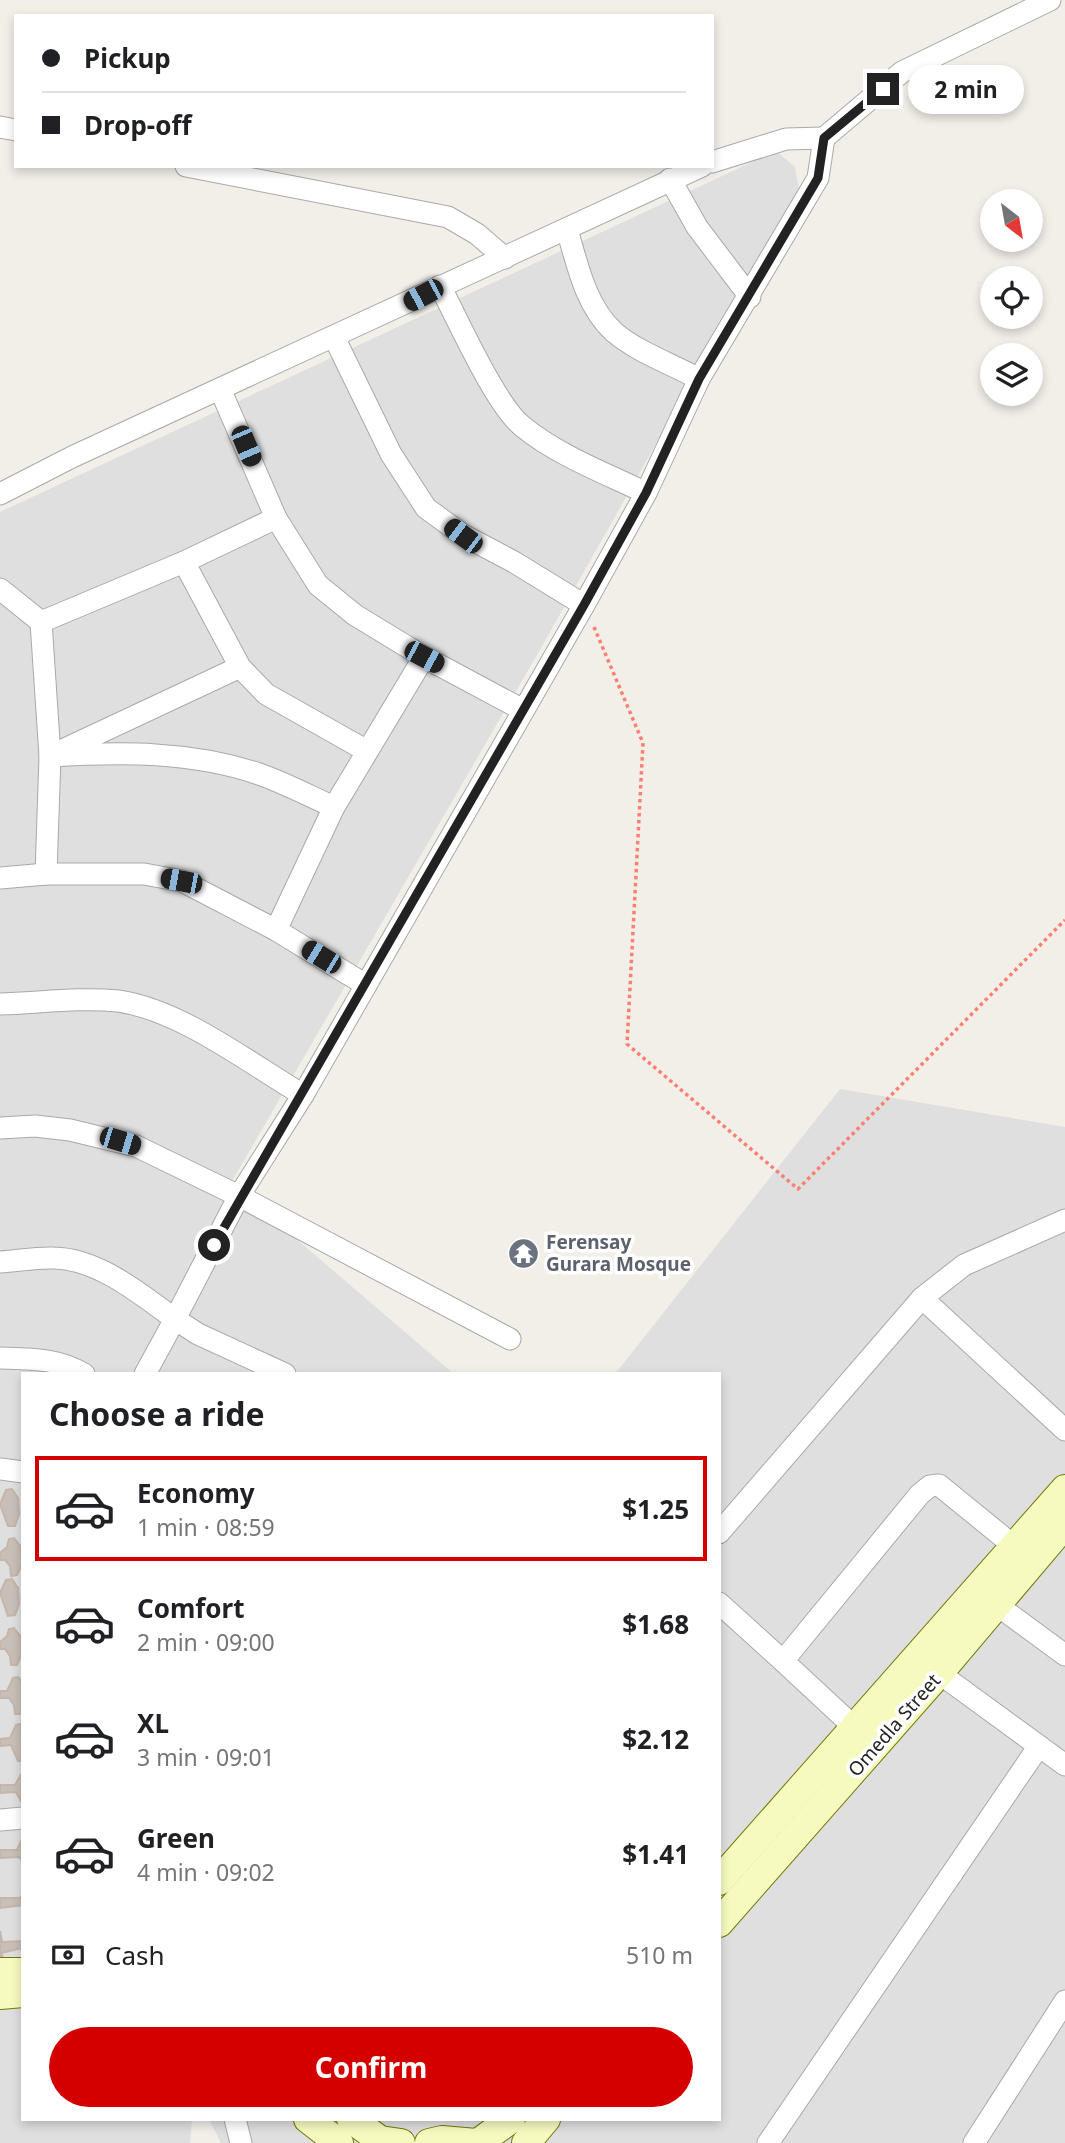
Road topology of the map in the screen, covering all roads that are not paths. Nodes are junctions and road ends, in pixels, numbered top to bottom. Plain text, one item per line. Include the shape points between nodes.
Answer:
1 (1050, 0) edge
2 (824, 138) junction
3 (714, 161) edge
4 (196, 168) edge
5 (697, 168) edge
6 (670, 179) junction
7 (568, 229) junction
8 (505, 258) junction
9 (440, 286) junction
10 (750, 297) junction
11 (334, 337) junction
12 (699, 379) junction
13 (220, 389) junction
14 (646, 493) junction
15 (0, 494) edge
16 (276, 518) junction
17 (184, 562) junction
18 (0, 589) edge
19 (584, 605) junction
20 (41, 622) junction
21 (424, 657) junction
22 (240, 667) junction
23 (523, 710) junction
24 (367, 751) junction
25 (50, 756) junction
26 (334, 807) junction
27 (46, 874) junction
28 (0, 878) edge
29 (276, 930) junction
30 (366, 985) junction
31 (0, 1004) edge
32 (303, 1095) junction
33 (0, 1128) edge
34 (239, 1196) junction
35 (1065, 1220) edge
36 (0, 1262) edge
37 (922, 1298) junction
38 (175, 1319) junction
39 (510, 1339) dead end
40 (0, 1358) edge
41 (81, 1372) edge
42 (146, 1372) edge
43 (281, 1372) edge
44 (1065, 1430) edge
45 (0, 1469) edge
46 (21, 1472) edge
47 (1065, 1489) edge
48 (1064, 1527) edge
49 (721, 1531) edge
50 (1014, 1546) junction
51 (721, 1605) edge
52 (997, 1605) junction
53 (1065, 1655) edge
54 (783, 1661) junction
55 (939, 1673) junction
56 (853, 1726) junction
57 (1039, 1746) junction
58 (1065, 1765) edge
59 (21, 1818) edge
60 (0, 1820) edge
61 (721, 1879) edge
62 (721, 1921) edge
63 (0, 1972) edge
64 (21, 1972) edge
65 (21, 1993) edge
66 (0, 1994) edge
67 (1065, 2001) edge
68 (236, 2121) edge
69 (354, 2121) edge
70 (507, 2121) edge
71 (544, 2121) edge
72 (241, 2143) edge
73 (401, 2143) edge
74 (429, 2143) edge
75 (477, 2143) edge
76 (526, 2143) edge
77 (768, 2143) edge
78 (974, 2143) edge

1 - 2 street via 902,72
2 - 3 street via 786,139
2 - 10 street via 818,178
4 - 8 street via 448,217
5 - 6 street
6 - 7 street
6 - 10 street via 698,227
7 - 8 street
7 - 12 street via 600,316 615,333
8 - 9 street
9 - 11 street
9 - 14 street via 521,425
10 - 12 street
11 - 13 street
11 - 19 street via 391,454 426,508 463,536
12 - 14 street
13 - 15 street
13 - 16 street
14 - 19 street
16 - 17 street
16 - 21 street via 318,585 355,615
17 - 20 street
17 - 22 street
18 - 20 street
19 - 23 street
20 - 25 street
21 - 23 street
21 - 24 street
22 - 24 street via 266,694
22 - 25 street
23 - 30 street
24 - 26 street
25 - 26 street via 137,752 219,763
25 - 27 street
26 - 29 street
27 - 28 street
27 - 29 street via 144,874 181,881
29 - 30 street
30 - 32 street
31 - 32 street via 117,1001 155,1011
32 - 34 street
33 - 34 street via 35,1126 125,1142
34 - 38 street
34 - 39 street
35 - 37 street via 964,1265
36 - 38 street via 56,1258 88,1266 121,1281
37 - 44 street
37 - 49 street
38 - 42 street
38 - 43 street
40 - 41 street via 48,1360
45 - 46 street
47 - 50 main road, Omedla Street
48 - 52 main road, Omedla Street
50 - 54 street via 939,1485 930,1486
50 - 56 main road, Omedla Street
51 - 54 street
52 - 53 street
52 - 55 main road, Omedla Street
54 - 56 street
55 - 57 street
55 - 62 main road, Omedla Street
56 - 61 main road, Omedla Street
57 - 58 street
57 - 77 street
59 - 60 street
63 - 64 main road
65 - 66 main road
67 - 78 street
68 - 72 street
69 - 73 main road via 380,2140
70 - 75 main road
71 - 76 main road
74 - 75 main road

